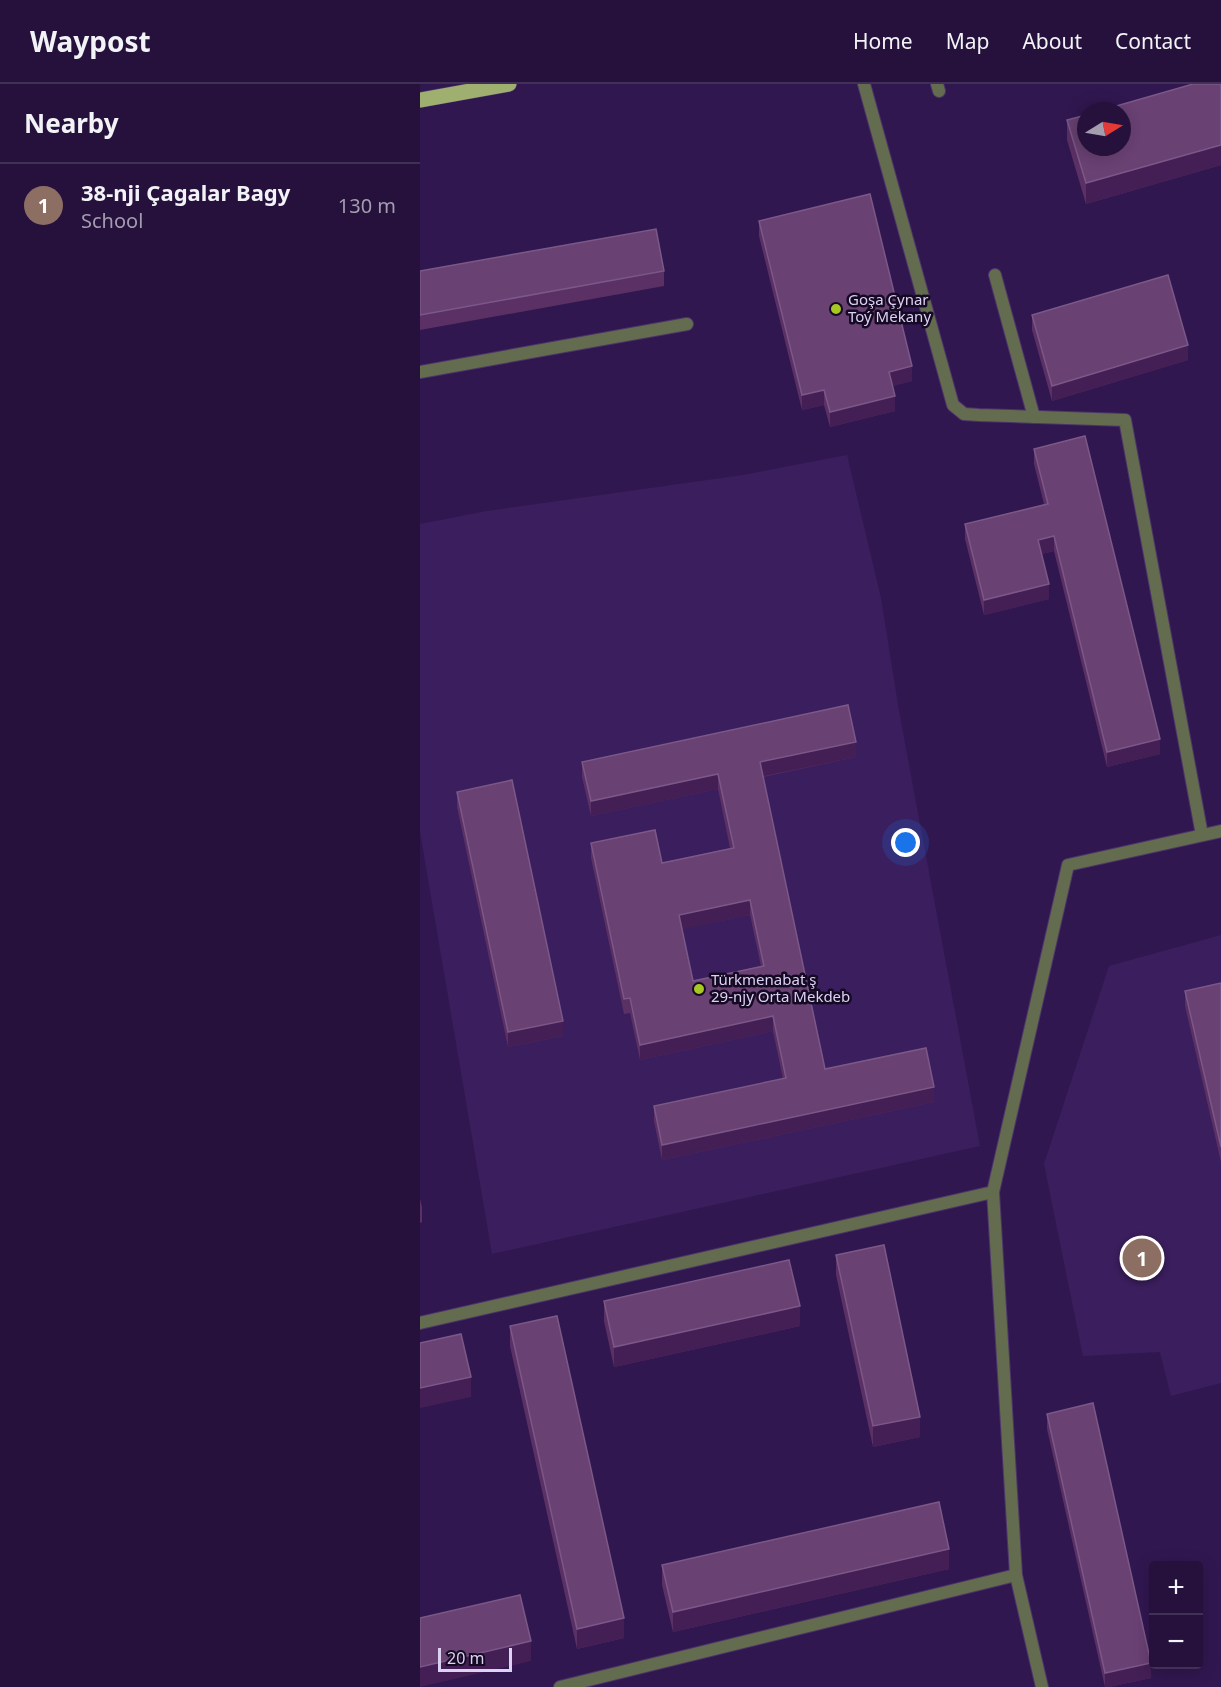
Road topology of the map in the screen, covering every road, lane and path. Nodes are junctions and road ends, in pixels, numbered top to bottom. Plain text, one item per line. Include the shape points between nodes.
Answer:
1 (509, 84) edge
2 (864, 84) edge
3 (420, 100) edge
4 (995, 275) dead end
5 (687, 324) dead end
6 (420, 372) edge
7 (1034, 417) junction
8 (1221, 831) edge
9 (1202, 835) junction
10 (993, 1192) junction
11 (420, 1323) edge
12 (1016, 1575) junction
13 (560, 1687) edge
14 (1042, 1687) edge

1 - 3 main road
2 - 7 lane via 953,405 964,414
4 - 7 lane
5 - 6 lane
7 - 9 lane via 1125,420
8 - 9 lane
9 - 10 lane via 1068,865
10 - 11 lane
10 - 12 lane
12 - 13 lane
12 - 14 lane

